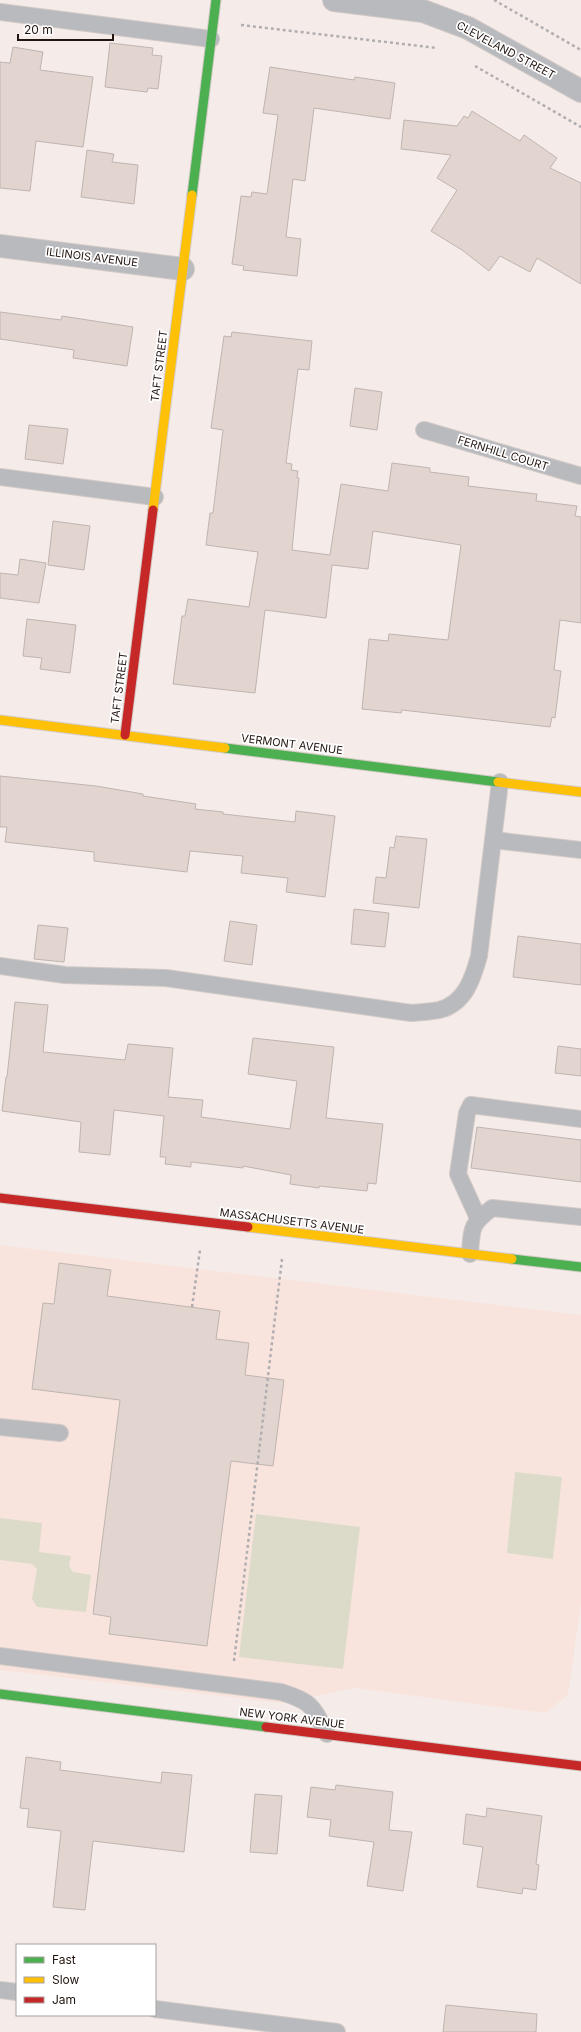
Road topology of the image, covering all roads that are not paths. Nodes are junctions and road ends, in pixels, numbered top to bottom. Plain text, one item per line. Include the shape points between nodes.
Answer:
1 (216, 0) edge
2 (334, 0) edge
3 (0, 12) edge
4 (211, 39) junction
5 (581, 91) edge
6 (0, 246) edge
7 (183, 268) junction
8 (424, 430) dead end
9 (581, 476) edge
10 (0, 477) edge
11 (155, 497) junction
12 (0, 720) edge
13 (125, 735) junction
14 (500, 782) junction
15 (581, 792) edge
16 (493, 840) junction
17 (581, 850) edge
18 (0, 966) edge
19 (581, 1119) edge
20 (0, 1198) edge
21 (478, 1218) junction
22 (581, 1218) edge
23 (470, 1254) junction
24 (581, 1267) edge
25 (0, 1427) edge
26 (60, 1433) dead end
27 (0, 1656) edge
28 (0, 1694) edge
29 (327, 1734) junction
30 (581, 1766) edge
31 (0, 1990) edge
32 (16, 1992) edge
33 (156, 2009) edge
34 (337, 2032) edge

1 - 4 street, TAFT STREET
2 - 5 street, CLEVELAND STREET via 423,11 461,25
3 - 4 lane
4 - 7 street, TAFT STREET
6 - 7 street, ILLINOIS AVENUE
7 - 11 street, TAFT STREET
8 - 9 lane, FERNHILL COURT
10 - 11 lane
11 - 13 street, TAFT STREET
12 - 13 street, VERMONT AVENUE
13 - 14 street, VERMONT AVENUE
14 - 15 street, VERMONT AVENUE
14 - 16 lane
16 - 17 lane
16 - 18 lane via 479,956 462,997 440,1010 411,1013 166,978 65,975
19 - 21 lane via 471,1106 458,1174
20 - 23 street, MASSACHUSETTS AVENUE
21 - 22 lane via 492,1208
21 - 23 lane via 472,1228
23 - 24 street, MASSACHUSETTS AVENUE
25 - 26 lane
27 - 29 lane via 281,1692 297,1697 311,1706
28 - 29 street, NEW YORK AVENUE
29 - 30 street, NEW YORK AVENUE
31 - 32 lane
33 - 34 lane

